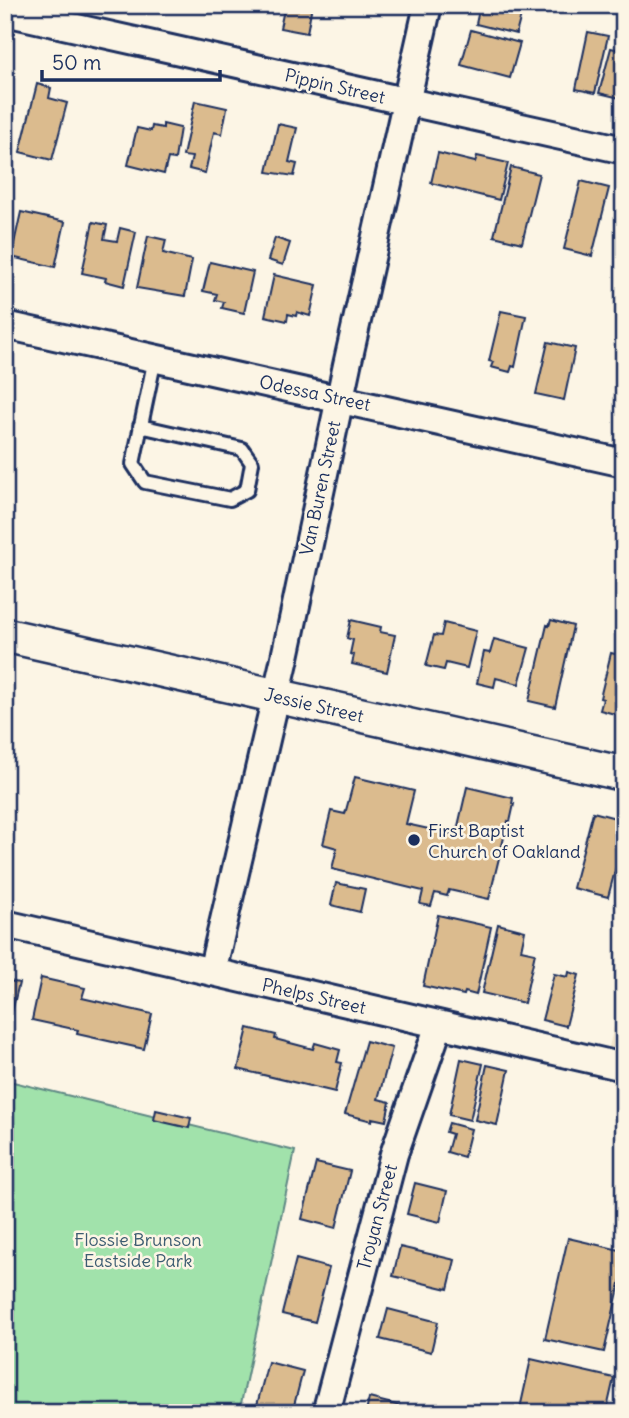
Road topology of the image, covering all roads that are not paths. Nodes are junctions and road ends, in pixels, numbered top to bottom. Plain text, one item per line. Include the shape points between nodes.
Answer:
1 (429, 5) edge
2 (5, 12) edge
3 (406, 102) junction
4 (624, 150) edge
5 (5, 325) edge
6 (155, 358) junction
7 (340, 399) junction
8 (141, 426) junction
9 (624, 463) edge
10 (5, 635) edge
11 (276, 696) junction
12 (624, 774) edge
13 (5, 924) edge
14 (212, 972) junction
15 (439, 1025) junction
16 (624, 1067) edge
17 (326, 1413) edge

1 - 3 street, Van Buren Street
2 - 3 street, Pippin Street
3 - 4 street, Pippin Street
3 - 7 street, Van Buren Street
5 - 6 street, Odessa Street
6 - 7 street, Odessa Street
6 - 8 lane
7 - 9 street, Odessa Street
7 - 11 street, Van Buren Street
8 - 8 lane via 133,464 145,482 230,499 247,490 252,463 242,449
10 - 11 street, Jessie Street
11 - 12 street, Jessie Street
11 - 14 street, Van Buren Street
13 - 14 street, Phelps Street
14 - 15 street, Phelps Street
15 - 16 street, Phelps Street
15 - 17 street, Troyan Street via 394,1154

